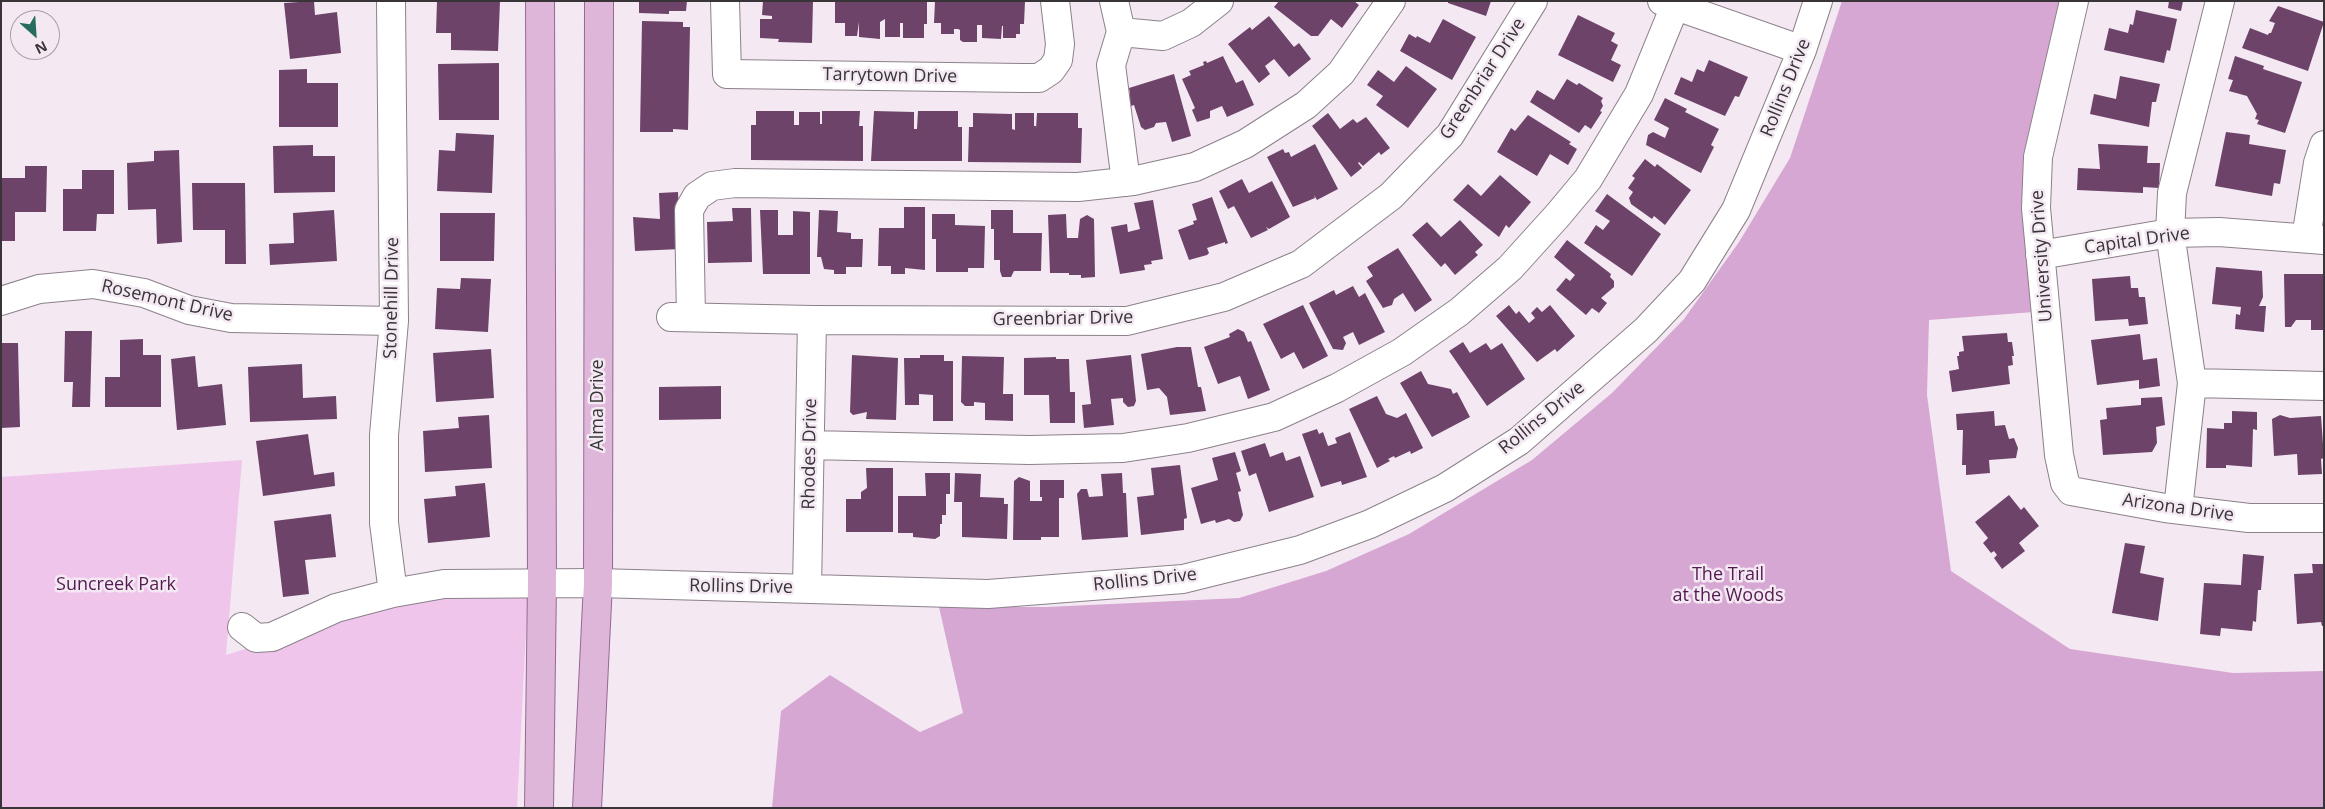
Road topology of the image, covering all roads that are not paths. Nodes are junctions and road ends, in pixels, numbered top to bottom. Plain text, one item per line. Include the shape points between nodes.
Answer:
1 (391, 1) edge
2 (540, 1) edge
3 (599, 1) edge
4 (724, 1) edge
5 (1055, 1) edge
6 (1114, 1) edge
7 (1219, 1) edge
8 (1391, 1) edge
9 (1533, 1) edge
10 (1818, 1) edge
11 (2074, 1) edge
12 (2220, 1) edge
13 (1672, 3) edge
14 (1121, 32) junction
15 (1802, 50) junction
16 (2324, 145) edge
17 (1126, 182) junction
18 (2170, 233) junction
19 (2315, 239) edge
20 (2040, 254) junction
21 (1, 301) edge
22 (812, 320) junction
23 (394, 321) junction
24 (2192, 383) junction
25 (2324, 386) edge
26 (810, 445) junction
27 (2059, 455) joint
28 (2178, 509) junction
29 (2324, 518) edge
30 (598, 583) junction
31 (542, 584) junction
32 (807, 589) junction
33 (393, 593) junction
34 (242, 627) dead end
35 (539, 808) edge
36 (587, 808) edge

1 - 23 street, Stonehill Drive
2 - 31 main road
3 - 30 main road, Alma Drive
4 - 5 street, Tarrytown Drive via 727,74 1039,78 1058,60 1060,44
6 - 14 street
7 - 14 street via 1191,23 1163,36
8 - 17 street via 1341,73 1306,104 1245,144 1195,167
9 - 22 street, Greenbriar Drive via 1450,135 1391,196 1301,264 1224,297 1127,321
10 - 15 street, Rollins Drive
11 - 20 street, University Drive via 2038,157 2036,208
12 - 18 street via 2172,193
13 - 15 street
13 - 26 street via 1639,94 1588,179 1558,215 1510,268 1459,312 1402,352 1337,388 1274,417 1188,438 1123,448 1029,450
14 - 17 street via 1111,65
15 - 32 street, Rollins Drive via 1736,210 1692,281 1646,330 1519,441 1445,488 1370,524 1319,543 1183,579 988,594
16 - 19 street via 2318,164
17 - 22 street, Greenbriar Drive via 1078,187 735,183 712,186 697,196 689,210 681,317
18 - 19 street, Capital Drive via 2219,232
18 - 20 street, Capital Drive
18 - 24 street
20 - 27 street, University Drive
21 - 23 street, Rosemont Drive via 39,288 93,284 137,291 190,310 230,318
22 - 26 street, Rhodes Drive
23 - 33 street, Stonehill Drive via 384,434 384,524
24 - 25 street
24 - 28 street
26 - 32 street, Rhodes Drive
27 - 28 street, Arizona Drive via 2061,472 2071,491
28 - 29 street, Arizona Drive via 2249,518
30 - 31 street, Rollins Drive
30 - 32 street, Rollins Drive
30 - 36 main road, Alma Drive
31 - 33 street, Rollins Drive via 444,584
31 - 35 main road
33 - 34 street, Rollins Drive via 336,608 272,637 256,638

